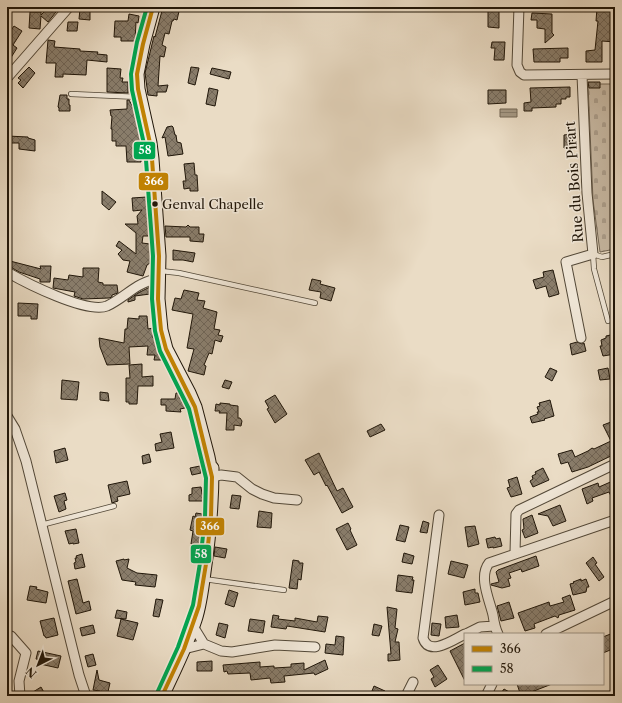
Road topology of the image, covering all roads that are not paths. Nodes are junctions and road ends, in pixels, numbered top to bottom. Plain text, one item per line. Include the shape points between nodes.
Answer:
1 (69, 7) edge
2 (153, 7) edge
3 (519, 7) edge
4 (615, 74) edge
5 (582, 75) junction
6 (7, 78) edge
7 (71, 94) dead end
8 (140, 97) junction
9 (593, 254) junction
10 (615, 254) edge
11 (7, 272) edge
12 (158, 274) junction
13 (316, 303) dead end
14 (608, 321) dead end
15 (580, 338) dead end
16 (7, 416) edge
17 (615, 464) edge
18 (212, 477) junction
19 (297, 500) dead end
20 (114, 506) dead end
21 (439, 515) dead end
22 (615, 520) edge
23 (41, 525) junction
24 (515, 553) junction
25 (203, 579) junction
26 (284, 590) dead end
27 (615, 601) edge
28 (193, 626) junction
29 (496, 630) edge
30 (467, 633) edge
31 (548, 633) edge
32 (464, 634) edge
33 (12, 636) dead end
34 (204, 644) junction
35 (314, 647) dead end
36 (184, 648) junction
37 (413, 682) dead end
38 (492, 685) edge
39 (20, 696) edge
40 (86, 696) edge
41 (162, 696) edge
42 (406, 696) edge
43 (486, 696) edge

1 - 6 street
2 - 8 main road via 137,74
3 - 5 street via 517,65 520,72 524,75
4 - 5 street
5 - 9 street, Rue du Bois Pirart via 587,193
7 - 8 lane
8 - 12 main road via 152,159
9 - 10 lane via 602,257
9 - 14 lane via 594,269
9 - 15 street, Rue du Bois Pirart via 566,262
11 - 12 street via 35,287 100,308
12 - 13 lane via 179,273
12 - 18 main road via 171,345 197,396 203,416
16 - 23 street via 15,430 26,462
17 - 24 street via 519,510 516,514
18 - 19 street via 238,477 262,494
18 - 25 main road via 211,517
20 - 23 lane
21 - 32 street via 423,638 430,647 436,647
22 - 24 street
23 - 40 street
24 - 29 street via 486,567 485,583
25 - 26 lane
25 - 28 main road
27 - 31 street
28 - 34 street
28 - 36 main road
29 - 30 street via 480,627
33 - 39 street via 26,653 20,681
34 - 35 street via 221,651 232,652 275,644
34 - 36 street
36 - 41 main road
37 - 42 street
38 - 43 street

